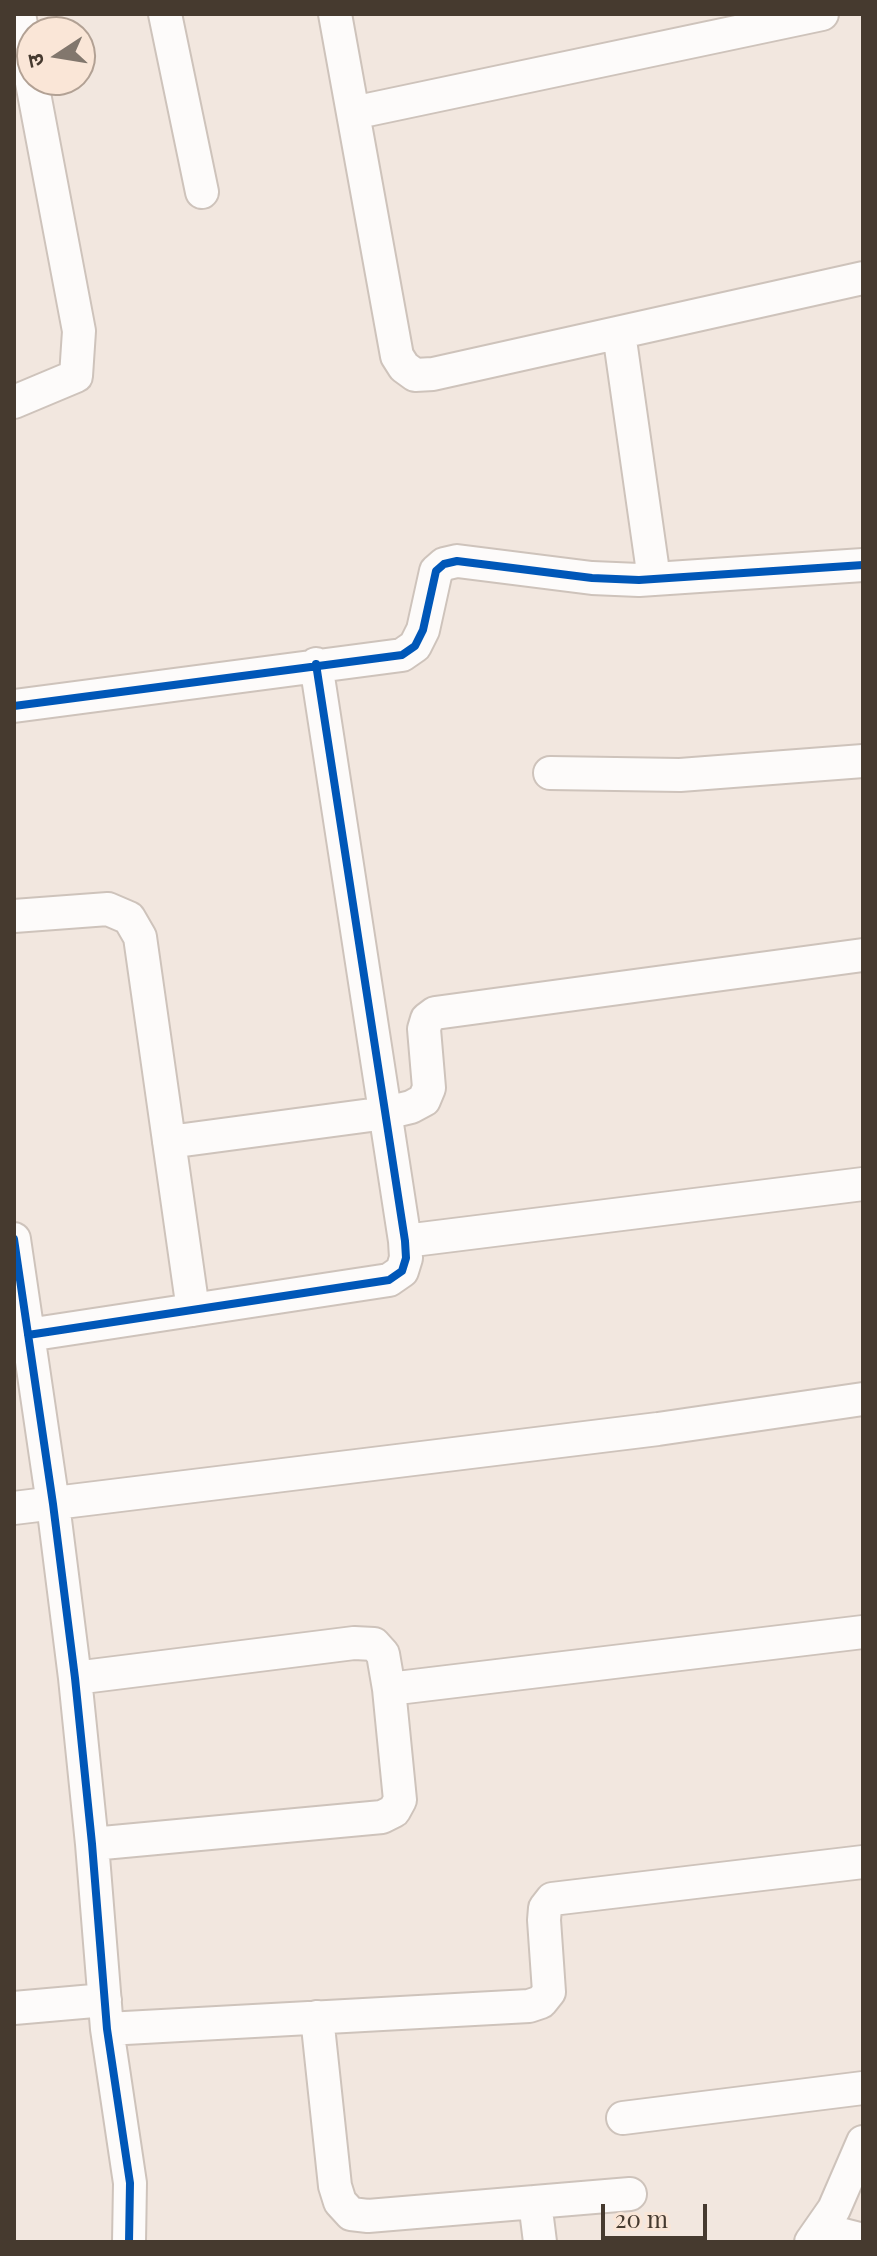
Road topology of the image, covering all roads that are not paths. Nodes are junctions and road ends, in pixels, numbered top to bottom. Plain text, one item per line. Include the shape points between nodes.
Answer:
1 (19, 14) edge
2 (165, 14) edge
3 (335, 14) edge
4 (822, 14) edge
5 (353, 113) junction
6 (202, 192) dead end
7 (863, 278) edge
8 (619, 333) junction
9 (14, 402) edge
10 (863, 565) edge
11 (654, 579) junction
12 (316, 664) junction
13 (14, 706) edge
14 (863, 761) edge
15 (550, 773) dead end
16 (14, 916) edge
17 (863, 955) edge
18 (386, 1113) junction
19 (169, 1142) junction
20 (863, 1184) edge
21 (405, 1241) junction
22 (15, 1249) edge
23 (193, 1310) junction
24 (28, 1335) junction
25 (863, 1399) edge
26 (53, 1504) junction
27 (14, 1508) edge
28 (863, 1632) edge
29 (75, 1678) junction
30 (389, 1689) junction
31 (92, 1844) junction
32 (863, 1862) edge
33 (14, 2008) edge
34 (106, 2015) junction
35 (317, 2017) junction
36 (863, 2088) edge
37 (623, 2118) dead end
38 (862, 2148) edge
39 (630, 2194) dead end
40 (535, 2202) junction
41 (815, 2236) edge
42 (863, 2240) edge
43 (129, 2242) edge
44 (540, 2242) edge

1 - 9 street via 79,331 76,376
2 - 6 street
3 - 5 street
4 - 5 street
5 - 8 street via 397,356 404,367 415,375 433,374
7 - 8 street
8 - 11 street
10 - 11 street
11 - 12 street via 444,564 432,582 415,646 383,659
12 - 13 street
12 - 18 street
14 - 15 street via 680,775
16 - 19 street via 108,909 129,918 140,937
17 - 18 street via 435,1013 424,1029 429,1088 424,1100
18 - 19 street
18 - 21 street
19 - 23 street
20 - 21 street
21 - 23 street via 402,1271 389,1280
22 - 24 street
23 - 24 street
24 - 26 street
25 - 26 street
26 - 27 street
26 - 29 street
28 - 30 street
29 - 30 street via 354,1643 374,1644 383,1654
29 - 31 street
30 - 31 street via 400,1800 394,1811 382,1817
31 - 34 street
32 - 35 street via 552,1899 544,1920 549,1992 541,2002
33 - 34 street
34 - 35 street
34 - 43 street via 130,2183
35 - 40 street via 335,2186 351,2214
36 - 37 street
38 - 41 street via 834,2209
39 - 40 street
40 - 44 street
41 - 42 street

